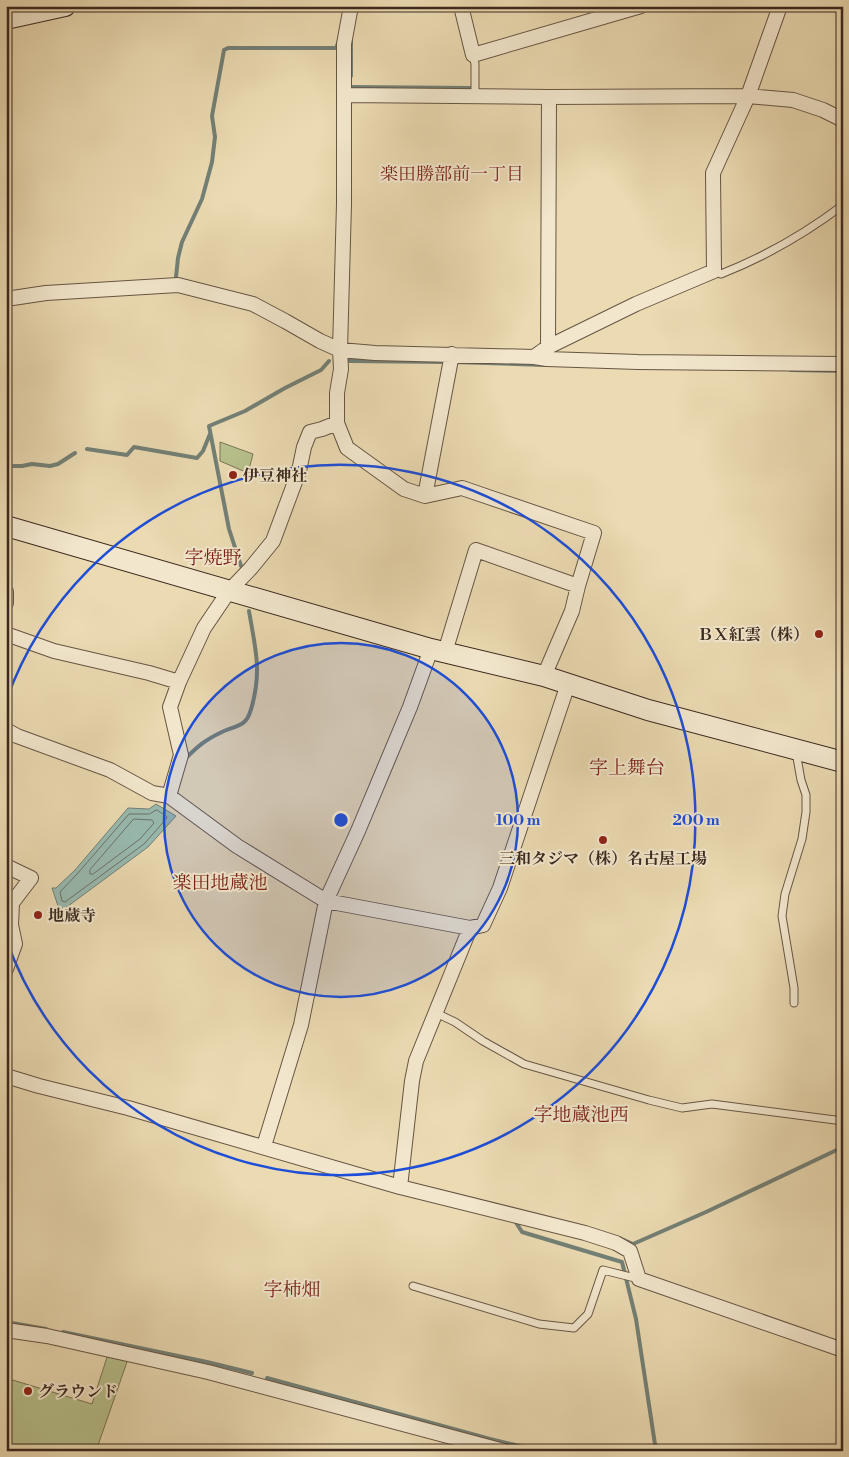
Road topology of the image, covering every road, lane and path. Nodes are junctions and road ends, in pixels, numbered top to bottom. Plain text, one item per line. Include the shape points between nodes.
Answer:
1 (65, 6) edge
2 (351, 6) edge
3 (461, 6) edge
4 (641, 6) edge
5 (780, 6) edge
6 (6, 19) edge
7 (473, 55) junction
8 (344, 95) junction
9 (474, 96) junction
10 (748, 96) junction
11 (549, 97) junction
12 (843, 120) edge
13 (843, 206) edge
14 (714, 271) junction
15 (6, 299) edge
16 (548, 348) junction
17 (340, 350) junction
18 (534, 357) junction
19 (451, 361) junction
20 (843, 364) edge
21 (336, 423) junction
22 (425, 496) junction
23 (6, 526) edge
24 (578, 586) junction
25 (230, 591) junction
26 (6, 592) edge
27 (6, 603) edge
28 (6, 634) edge
29 (438, 651) junction
30 (544, 676) junction
31 (179, 682) junction
32 (568, 684) junction
33 (6, 730) edge
34 (796, 750) junction
35 (843, 762) edge
36 (169, 796) junction
37 (6, 866) edge
38 (326, 901) junction
39 (470, 928) junction
40 (6, 969) edge
41 (794, 1004) dead end
42 (436, 1013) junction
43 (6, 1076) edge
44 (843, 1121) edge
45 (264, 1146) junction
46 (400, 1187) junction
47 (635, 1278) junction
48 (413, 1286) dead end
49 (6, 1330) edge
50 (843, 1350) edge
51 (504, 1451) edge

1 - 6 street
2 - 8 street via 344,44
3 - 7 street
4 - 7 street
5 - 10 street
7 - 9 lane
8 - 9 street
8 - 17 street
9 - 11 street
10 - 11 street
10 - 12 street via 793,100
10 - 14 street via 713,174
11 - 16 street
13 - 14 lane via 753,259 721,274
14 - 16 street via 636,304
15 - 17 street via 46,293 178,285 253,304
16 - 18 street
17 - 19 street
17 - 21 street
18 - 19 street
18 - 20 street via 638,362
19 - 22 street
21 - 22 street via 347,448 404,489
21 - 25 street via 310,432 273,541
22 - 24 street via 462,488 594,533
23 - 25 street
24 - 29 street via 476,550
24 - 30 street via 572,611
25 - 29 street
25 - 31 street via 204,628
26 - 27 street
28 - 31 street via 54,651
29 - 30 street
29 - 38 street via 406,716
30 - 32 street
31 - 36 street via 170,707 181,755
32 - 34 street via 648,710
32 - 39 street via 500,888 484,925
33 - 36 street via 110,770 152,793
34 - 35 street
34 - 41 lane via 806,794 806,812 782,916
36 - 38 street via 237,846
37 - 40 street via 31,878 12,903 15,944
38 - 39 street
38 - 45 street via 300,1025
39 - 42 street
42 - 44 lane via 524,1064 649,1100 682,1108 712,1104
42 - 46 street via 416,1061
43 - 45 street
45 - 46 street
46 - 47 street via 616,1243 630,1251
47 - 48 lane via 603,1270 588,1314 574,1328 540,1324
47 - 50 street
49 - 51 street via 208,1372

